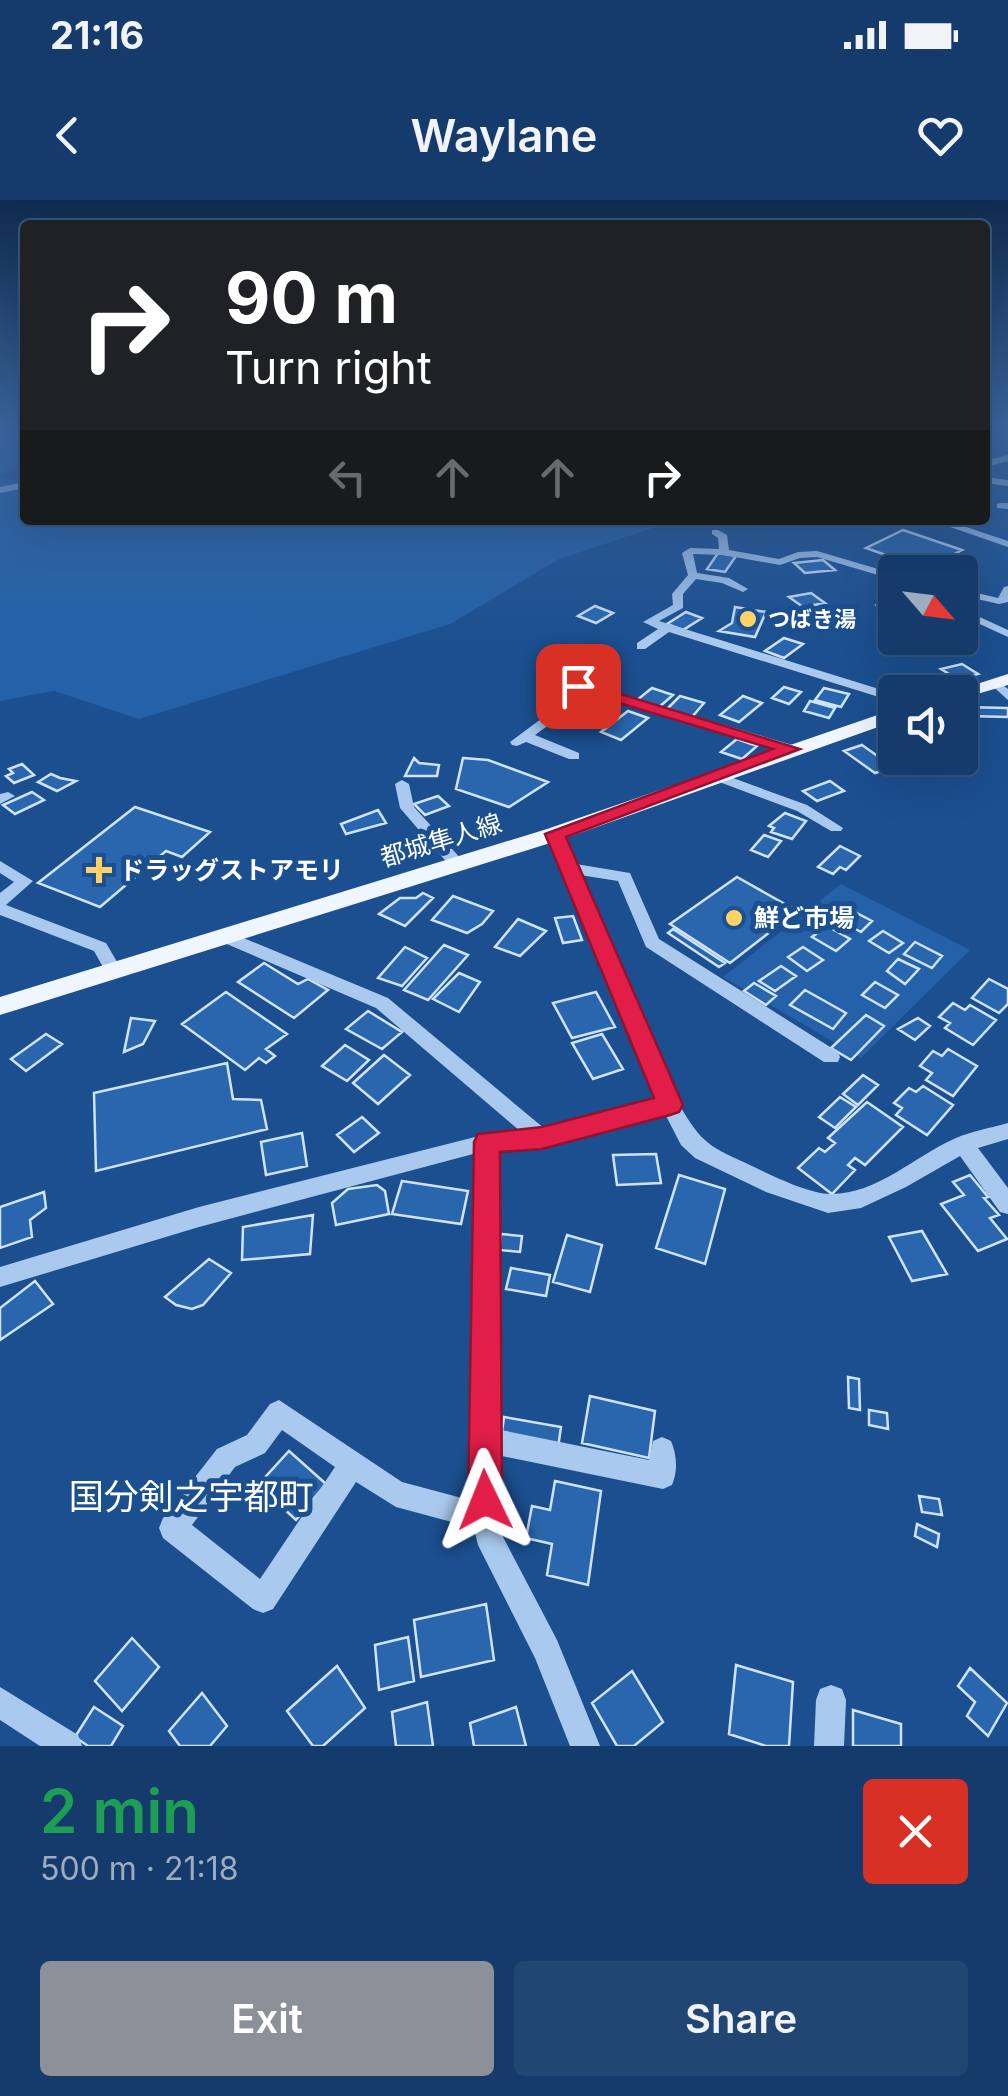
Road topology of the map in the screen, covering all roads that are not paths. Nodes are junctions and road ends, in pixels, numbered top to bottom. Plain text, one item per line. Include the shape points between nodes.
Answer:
1 (950, 525) edge
2 (716, 532) dead end
3 (1008, 544) edge
4 (724, 552) junction
5 (878, 572) edge
6 (692, 575) junction
7 (742, 589) dead end
8 (1008, 589) edge
9 (978, 596) edge
10 (978, 621) edge
11 (665, 629) junction
12 (1008, 634) edge
13 (641, 646) dead end
14 (1004, 686) edge
15 (978, 691) edge
16 (878, 693) edge
17 (878, 721) edge
18 (791, 749) junction
19 (574, 756) dead end
20 (719, 777) junction
21 (402, 784) dead end
22 (836, 828) dead end
23 (555, 834) junction
24 (456, 863) junction
25 (0, 866) edge
26 (570, 868) junction
27 (0, 906) edge
28 (228, 938) junction
29 (114, 972) junction
30 (0, 1006) edge
31 (831, 1056) dead end
32 (670, 1105) junction
33 (1008, 1130) edge
34 (542, 1138) junction
35 (487, 1142) junction
36 (963, 1144) junction
37 (1008, 1205) edge
38 (0, 1277) edge
39 (483, 1439) junction
40 (662, 1450) dead end
41 (353, 1464) junction
42 (486, 1518) junction
43 (831, 1700) dead end
44 (0, 1702) edge
45 (68, 1746) edge
46 (585, 1746) edge
47 (828, 1746) edge

1 - 3 street
2 - 4 street via 723,536
4 - 5 street via 780,562 817,554
4 - 6 street via 688,552
6 - 7 street via 730,577
6 - 11 street via 677,594 679,606 650,622
8 - 9 street via 999,601
10 - 12 street
11 - 13 street
11 - 16 street
14 - 15 main road
17 - 18 main road, 都城隼人線
18 - 19 street via 584,688 520,739
18 - 20 main road, 都城隼人線
20 - 22 street
20 - 23 main road, 都城隼人線
21 - 24 street via 407,808
23 - 24 main road, 都城隼人線
23 - 26 street
24 - 28 main road, 都城隼人線
25 - 27 street via 25,881
26 - 31 street via 624,877 652,944
26 - 32 street
27 - 29 street via 100,947
28 - 29 main road, 都城隼人線
28 - 34 street via 382,1002
29 - 30 main road, 都城隼人線
32 - 34 street
32 - 36 street via 702,1152 828,1204 899,1181
33 - 36 street
34 - 35 street
35 - 38 street
35 - 39 street
36 - 37 street
39 - 40 street via 663,1476
39 - 42 street
41 - 41 street via 279,1413 256,1444 226,1458 173,1528 263,1598
41 - 42 street via 396,1494
42 - 46 street
43 - 47 street
44 - 45 street

